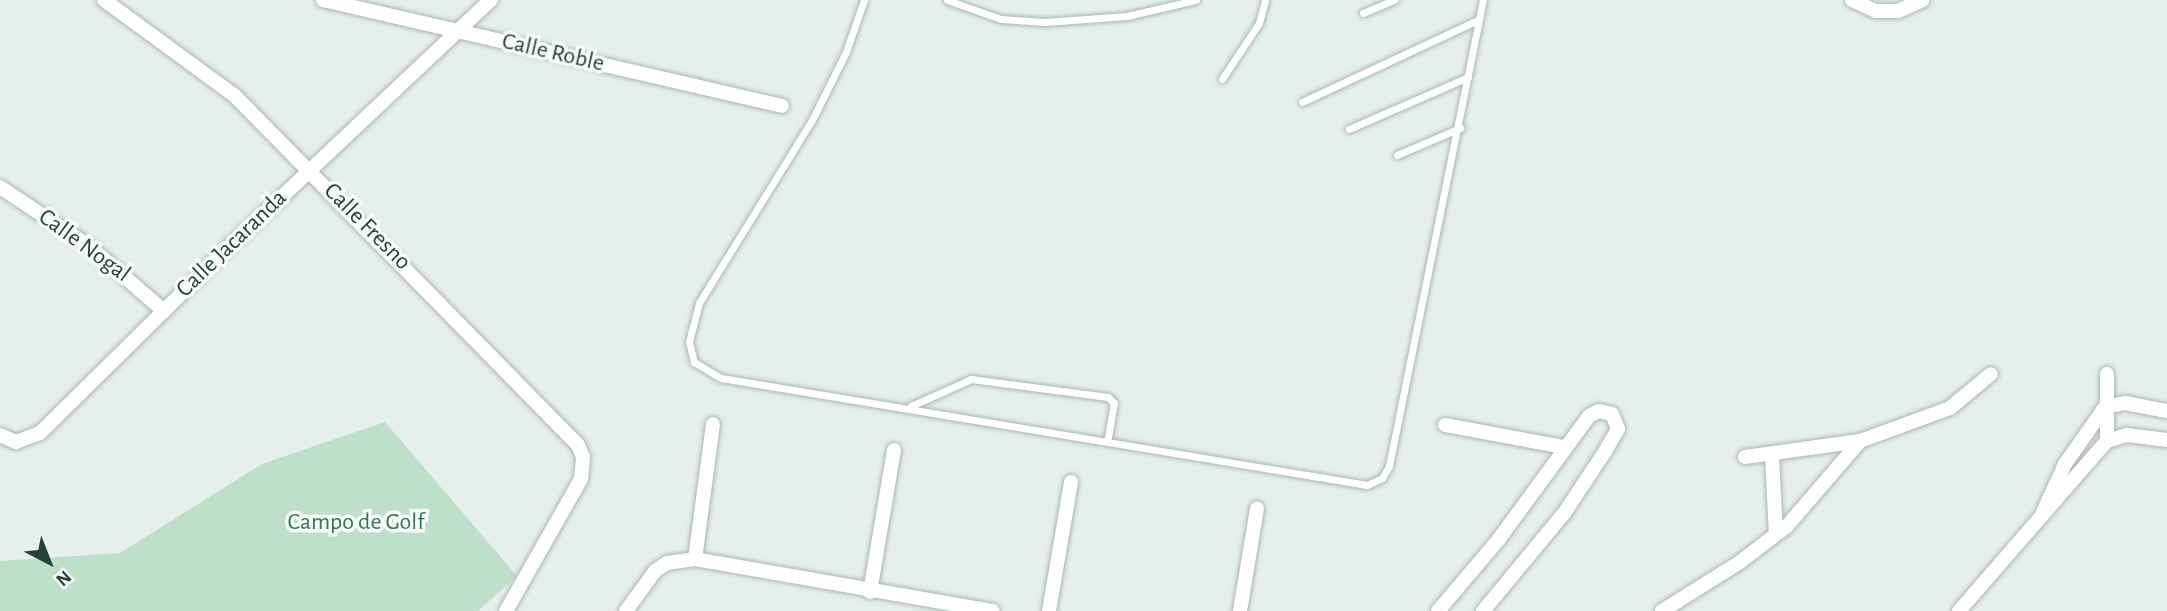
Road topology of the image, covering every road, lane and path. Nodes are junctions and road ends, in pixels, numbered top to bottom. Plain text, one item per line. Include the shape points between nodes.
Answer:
1 (104, 0) edge
2 (323, 0) edge
3 (491, 0) edge
4 (864, 0) edge
5 (947, 0) edge
6 (1196, 0) edge
7 (1265, 0) edge
8 (1394, 0) edge
9 (1483, 0) edge
10 (1852, 0) edge
11 (1923, 0) edge
12 (1363, 13) dead end
13 (1478, 20) junction
14 (458, 31) junction
15 (1468, 77) junction
16 (1222, 79) dead end
17 (1302, 102) dead end
18 (782, 106) dead end
19 (1460, 128) junction
20 (1349, 130) dead end
21 (1397, 155) dead end
22 (310, 169) junction
23 (0, 187) edge
24 (164, 311) junction
25 (1991, 374) dead end
26 (2107, 374) dead end
27 (909, 407) junction
28 (2105, 407) junction
29 (2167, 411) edge
30 (713, 424) dead end
31 (1445, 425) dead end
32 (0, 435) edge
33 (2167, 440) edge
34 (1107, 441) junction
35 (1860, 441) junction
36 (2107, 441) junction
37 (1564, 447) junction
38 (894, 450) dead end
39 (1772, 456) junction
40 (1745, 457) dead end
41 (1070, 482) dead end
42 (1257, 508) dead end
43 (2042, 513) junction
44 (1776, 534) junction
45 (695, 559) junction
46 (870, 592) junction
47 (506, 611) edge
48 (626, 611) edge
49 (992, 611) edge
50 (1048, 611) edge
51 (1240, 611) edge
52 (1438, 611) edge
53 (1483, 611) edge
54 (1662, 611) edge
55 (1959, 611) edge

1 - 22 street, Calle Fresno via 209,74
2 - 14 street, Calle Roble
3 - 14 street, Calle Jacaranda
4 - 27 lane via 846,52 812,120 711,277 692,323 690,352 701,368 721,378
5 - 6 lane via 1002,19 1045,22 1127,16
7 - 16 lane via 1259,23
8 - 12 lane
9 - 13 lane
10 - 11 street via 1887,11
13 - 15 lane
13 - 17 lane
14 - 18 street, Calle Roble
14 - 22 street, Calle Jacaranda
15 - 19 lane
15 - 20 lane
19 - 21 lane
19 - 34 lane via 1395,444 1382,478 1355,485
22 - 24 street, Calle Jacaranda
22 - 47 street, Calle Fresno via 578,445 583,471 576,488
23 - 24 street, Calle Nogal via 90,247
24 - 32 street, Calle Jacaranda via 40,433 16,442
25 - 35 street via 1950,408
26 - 28 street
27 - 34 lane
27 - 34 lane via 971,379 1108,397 1114,403
28 - 29 street via 2125,403
28 - 36 street
28 - 43 street via 2065,464
30 - 45 street
31 - 37 street
33 - 36 street via 2127,435
35 - 39 street
35 - 44 street via 1829,482
36 - 43 street
37 - 52 street via 1499,539
37 - 53 street via 1593,412 1605,411 1618,421 1612,441 1565,512
38 - 46 street
39 - 40 street
39 - 44 street
41 - 50 street
42 - 51 street
43 - 55 street
44 - 54 street
45 - 46 street
45 - 48 street via 667,563 655,571
46 - 49 street

